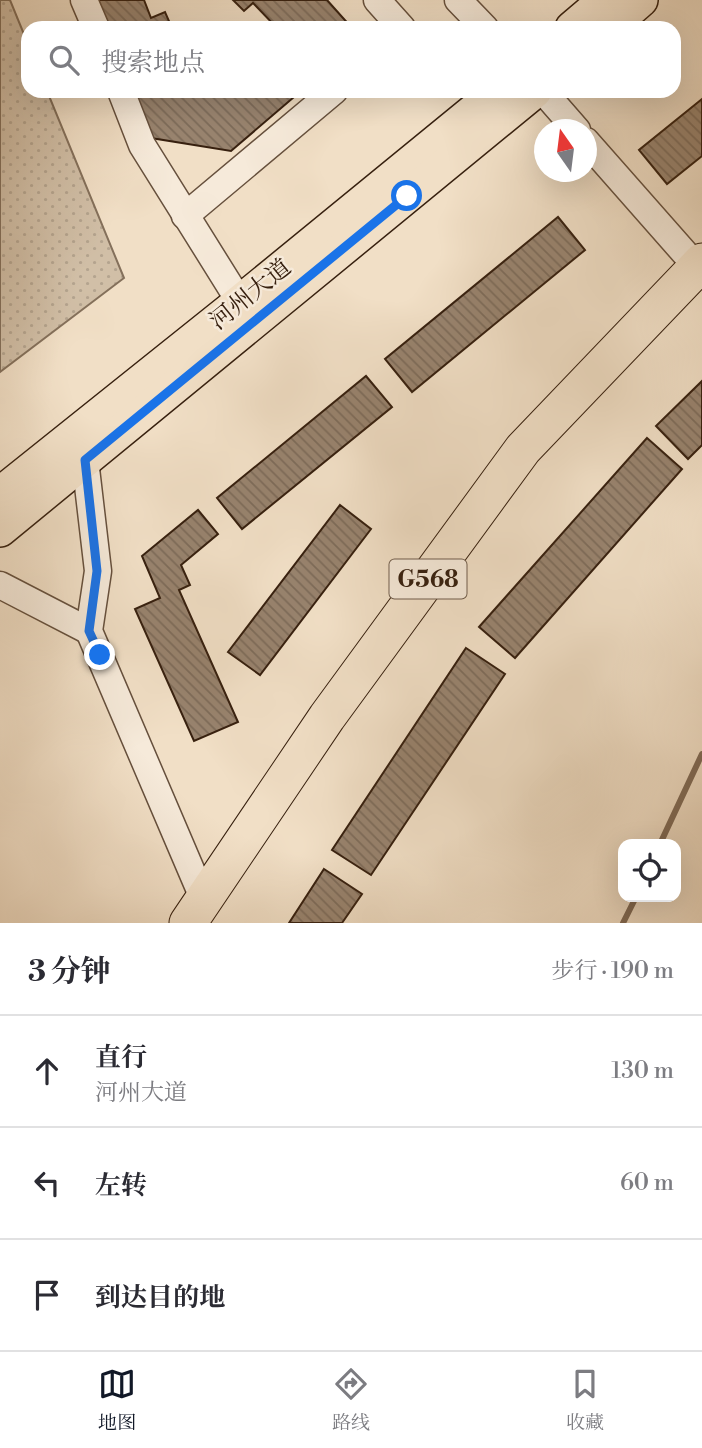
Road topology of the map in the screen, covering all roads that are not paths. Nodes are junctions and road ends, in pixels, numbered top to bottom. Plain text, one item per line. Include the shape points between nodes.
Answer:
1 (84, 0) edge
2 (377, 0) edge
3 (458, 0) edge
4 (605, 0) edge
5 (641, 0) edge
6 (93, 21) edge
7 (396, 21) edge
8 (478, 21) edge
9 (580, 21) edge
10 (617, 21) edge
11 (124, 98) edge
12 (326, 98) edge
13 (489, 98) edge
14 (526, 98) edge
15 (549, 98) edge
16 (567, 119) edge
17 (597, 153) edge
18 (185, 216) junction
19 (699, 265) edge
20 (240, 302) junction
21 (85, 460) junction
22 (0, 494) edge
23 (0, 530) edge
24 (0, 585) edge
25 (89, 631) junction
26 (196, 911) edge

1 - 6 street
2 - 7 street
3 - 8 street
4 - 9 main road
5 - 10 main road
11 - 18 street via 142,145
12 - 18 street
13 - 20 main road, 河州大道
14 - 21 main road, 河州大道
15 - 16 street
17 - 19 street
18 - 20 street
19 - 26 highway, G568 via 523,449 327,717
20 - 22 main road, 河州大道
21 - 23 main road, 河州大道
21 - 25 street via 97,571
24 - 25 street
25 - 26 street

